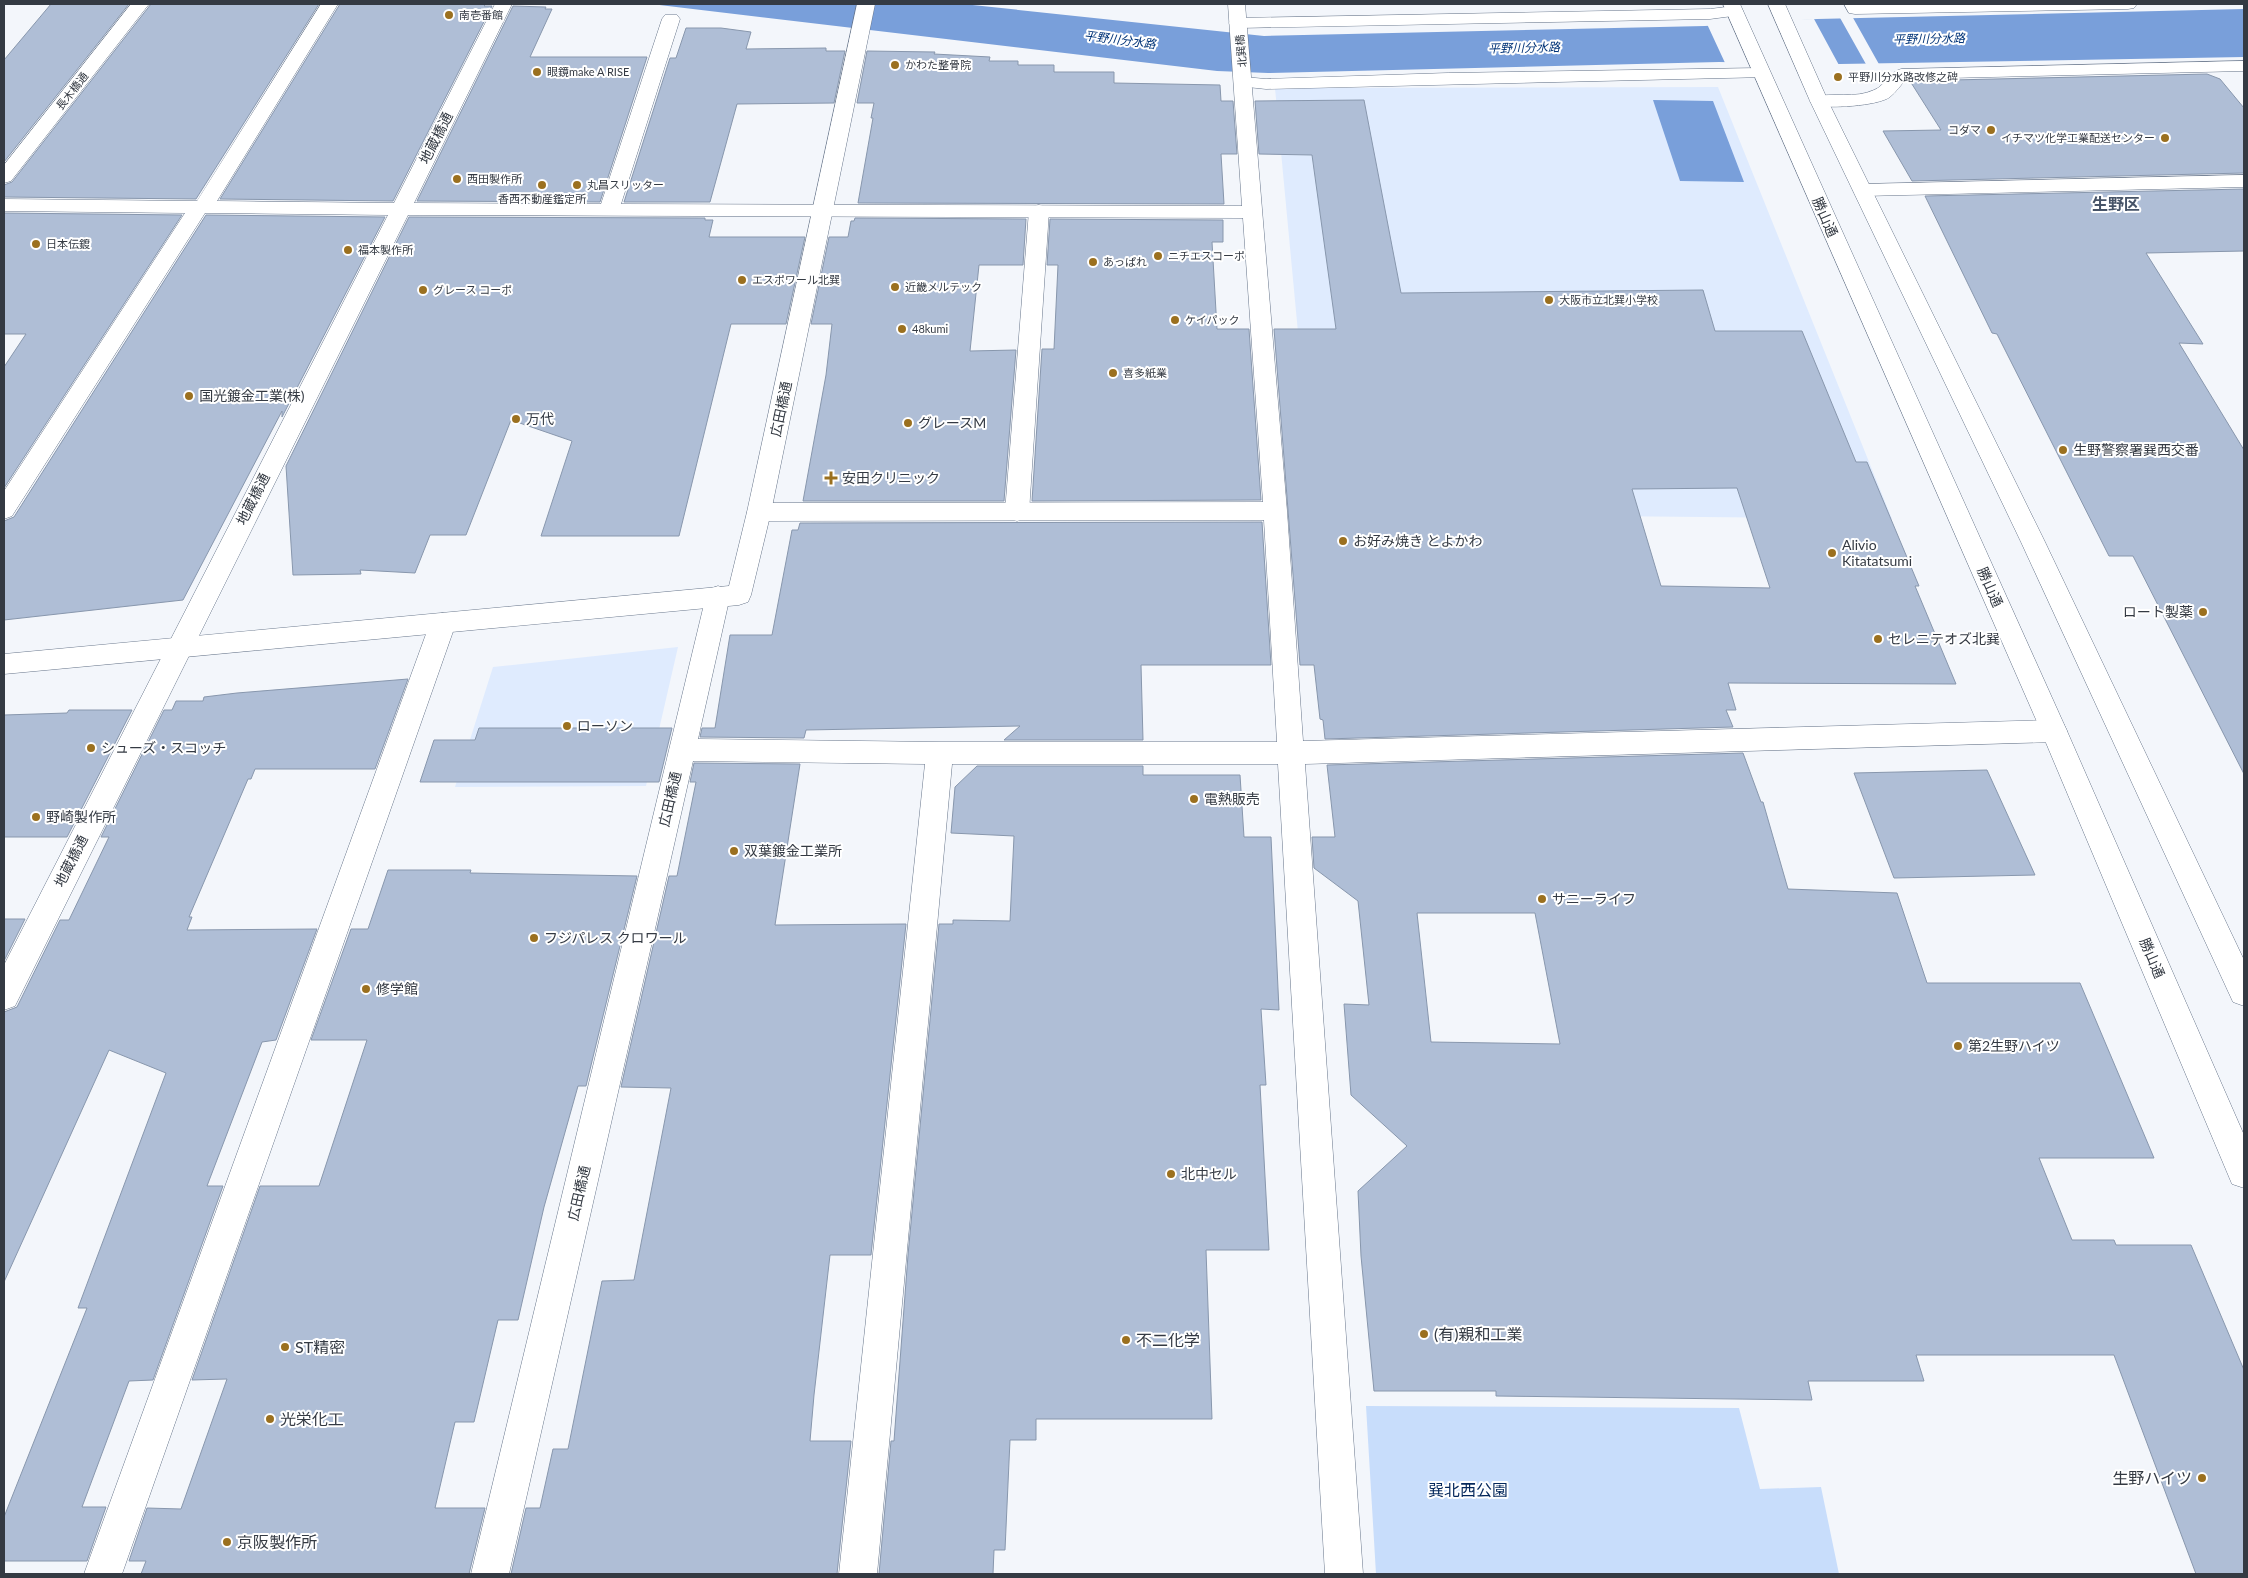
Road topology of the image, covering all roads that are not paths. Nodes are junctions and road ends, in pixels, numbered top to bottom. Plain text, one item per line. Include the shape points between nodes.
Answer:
1 (140, 4) edge
2 (329, 4) edge
3 (504, 4) edge
4 (866, 4) edge
5 (1237, 4) edge
6 (1852, 4) edge
7 (2128, 4) edge
8 (1734, 12) edge
9 (1779, 12) edge
10 (671, 19) dead end
11 (1238, 24) junction
12 (1760, 71) junction
13 (2237, 71) edge
14 (1243, 79) junction
15 (1819, 102) junction
16 (4, 177) edge
17 (2244, 181) edge
18 (1863, 190) junction
19 (4, 205) edge
20 (201, 207) junction
21 (400, 209) junction
22 (609, 210) junction
23 (823, 210) junction
24 (1039, 211) junction
25 (1252, 212) junction
26 (4, 510) edge
27 (1275, 511) junction
28 (759, 512) junction
29 (1017, 512) junction
30 (718, 596) junction
31 (443, 623) junction
32 (178, 647) junction
33 (4, 664) edge
34 (2054, 731) junction
35 (681, 750) junction
36 (940, 753) junction
37 (1291, 753) junction
38 (2244, 992) edge
39 (4, 996) edge
40 (2244, 1172) edge
41 (104, 1574) edge
42 (490, 1574) edge
43 (858, 1574) edge
44 (1344, 1574) edge

1 - 16 street, 長木橋通
2 - 20 street
3 - 21 street, 地蔵橋通
4 - 23 street, 広田橋通
5 - 11 street, 北巽橋
6 - 7 street via 1855,9
8 - 11 street
8 - 12 street, 勝山通
9 - 15 street
10 - 22 street
11 - 14 street, 北巽橋
12 - 14 street via 1266,84
12 - 34 street, 勝山通
13 - 15 street via 1901,74 1882,94 1851,101
14 - 25 street, 北巽橋
15 - 18 street
17 - 18 street
18 - 38 street
19 - 20 street
20 - 21 street
20 - 26 street
21 - 22 street
21 - 32 street, 地蔵橋通
22 - 23 street
23 - 24 street
23 - 28 street, 広田橋通
24 - 25 street
24 - 29 street
25 - 27 street, 北巽橋
27 - 29 street
27 - 37 street, 北巽橋
28 - 29 street
28 - 30 street, 広田橋通 via 739,595
30 - 31 street
30 - 35 street, 広田橋通
31 - 32 street
31 - 41 street
32 - 33 street
32 - 39 street, 地蔵橋通
34 - 37 street
34 - 40 street, 勝山通
35 - 36 street
35 - 42 street, 広田橋通
36 - 37 street
36 - 43 street
37 - 44 street, 北巽橋

